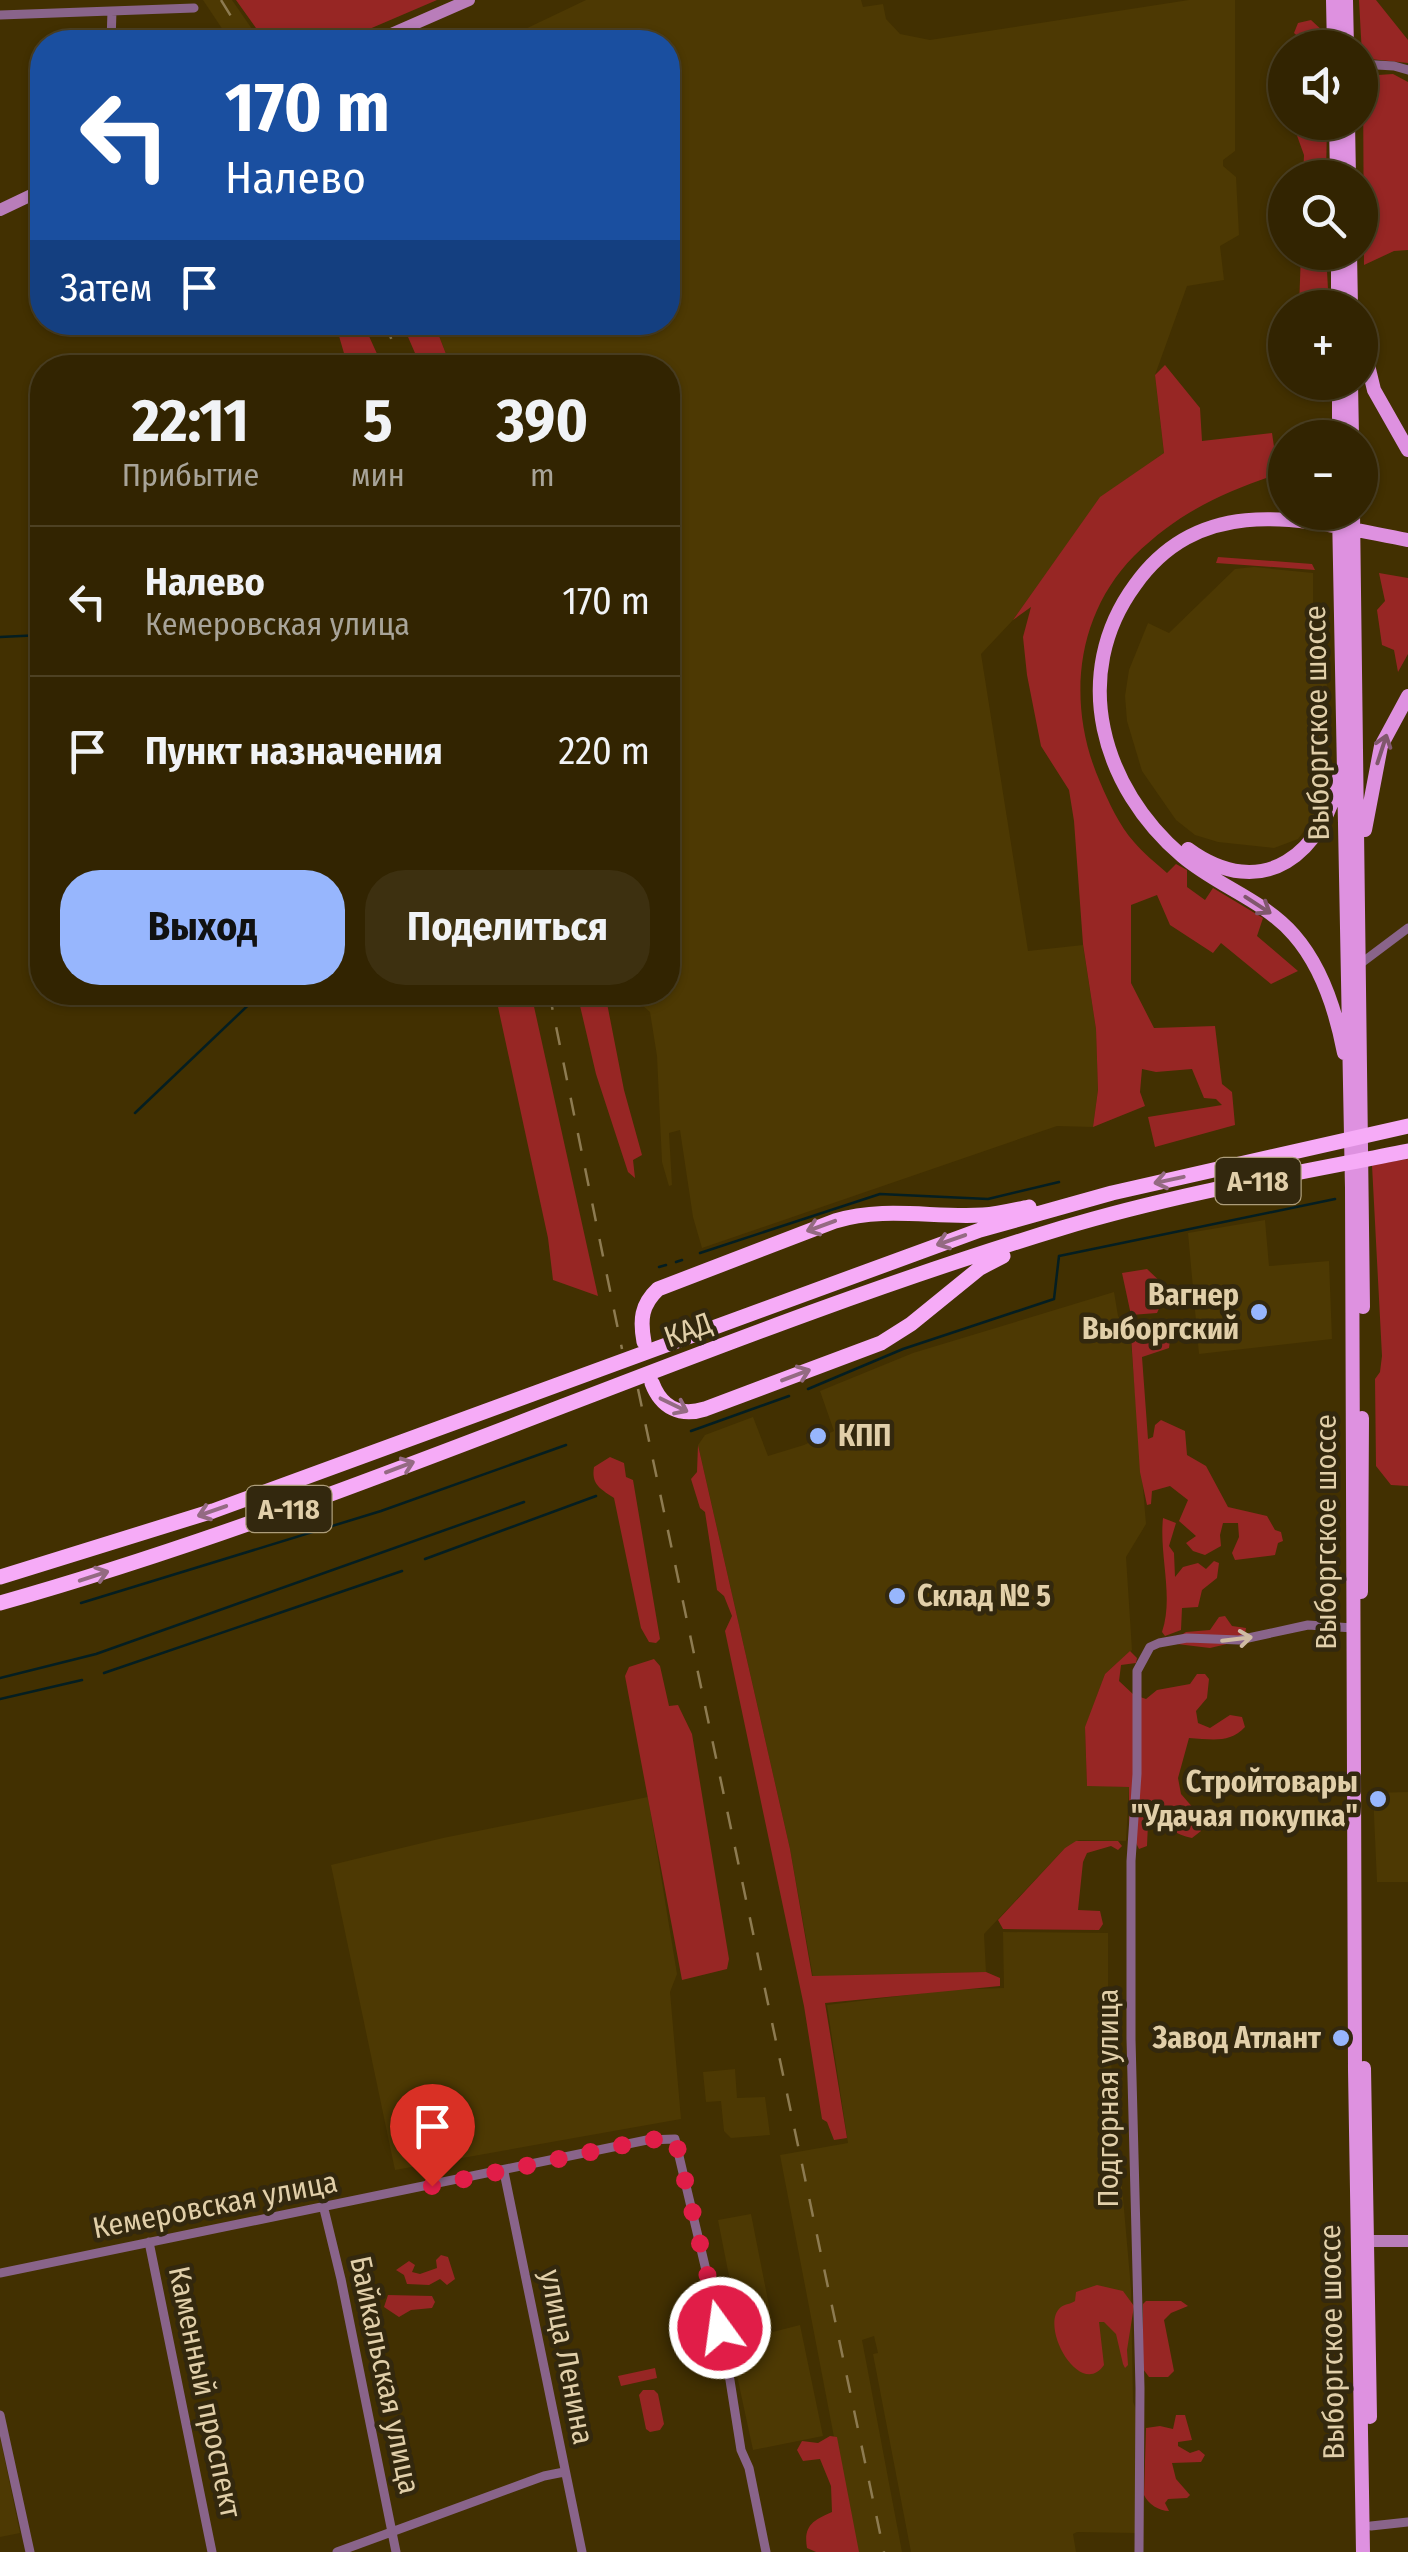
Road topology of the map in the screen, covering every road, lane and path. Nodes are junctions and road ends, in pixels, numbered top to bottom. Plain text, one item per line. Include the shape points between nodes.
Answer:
1 (469, 0) edge
2 (1334, 0) edge
3 (1346, 0) edge
4 (191, 4) edge
5 (112, 11) junction
6 (0, 15) edge
7 (111, 30) edge
8 (400, 30) edge
9 (1334, 30) edge
10 (1346, 30) edge
11 (1378, 65) edge
12 (1408, 70) edge
13 (30, 196) edge
14 (0, 210) edge
15 (1378, 397) edge
16 (1408, 450) edge
17 (1342, 530) edge
18 (1351, 530) edge
19 (1408, 540) edge
20 (1408, 548) edge
21 (1347, 563) junction
22 (1408, 696) edge
23 (1346, 743) junction
24 (1358, 876) junction
25 (1408, 928) edge
26 (1360, 964) junction
27 (1350, 1078) junction
28 (1356, 1106) junction
29 (1408, 1126) edge
30 (1408, 1150) edge
31 (1358, 1187) junction
32 (1112, 1193) junction
33 (1110, 1216) junction
34 (644, 1342) dead end
35 (652, 1383) dead end
36 (0, 1577) edge
37 (0, 1603) edge
38 (1353, 1628) junction
39 (504, 2172) junction
40 (324, 2209) junction
41 (1408, 2240) edge
42 (1363, 2241) junction
43 (149, 2242) junction
44 (0, 2273) edge
45 (0, 2415) edge
46 (564, 2472) junction
47 (1408, 2522) edge
48 (1371, 2526) junction
49 (391, 2532) junction
50 (30, 2552) edge
51 (212, 2552) edge
52 (337, 2552) edge
53 (396, 2552) edge
54 (582, 2552) edge
55 (766, 2552) edge
56 (1139, 2552) edge
57 (1363, 2552) edge
58 (1371, 2552) edge

1 - 8 main road
2 - 9 main road
3 - 10 main road
4 - 5 street
5 - 6 street
5 - 7 street
11 - 12 street
13 - 14 main road
15 - 16 main road
17 - 21 main road, Выборгское шоссе
18 - 21 main road, Выборгское шоссе
19 -> 27 main road via 1277,518 1204,531 1162,556 1137,582 1111,628 1100,668 1107,748 1134,803 1183,856 1269,912 1300,942 1334,1008
20 - 23 main road via 1277,526 1224,534 1186,550 1150,580 1115,644 1107,696 1122,762 1152,812 1213,864 1261,871 1305,849 1332,805
21 - 23 main road, Выборгское шоссе
21 - 24 main road, Выборгское шоссе
24 -> 22 main road via 1381,746
23 - 27 main road, Выборгское шоссе
24 - 26 main road, Выборгское шоссе
25 - 26 street
26 - 28 main road, Выборгское шоссе
27 - 28 main road, Выборгское шоссе
28 - 31 main road, Выборгское шоссе
29 -> 32 highway, КАД / А-118
30 - 33 highway, КАД / А-118
31 - 38 main road, Выборгское шоссе
31 - 42 main road, Выборгское шоссе
32 -> 34 highway via 986,1215 896,1211 835,1221 658,1290 641,1318
32 -> 36 highway, КАД / А-118 via 980,1230 213,1511
35 -> 33 highway via 672,1408 705,1409 881,1343 980,1268
37 -> 33 highway, КАД / А-118 via 221,1535 893,1284
38 - 42 main road, Выборгское шоссе
56 -> 38 street, Подгорная улица via 1131,1861 1136,1679 1150,1647 1187,1638 1239,1640 1294,1626
39 - 40 street, Кемеровская улица
39 - 46 street, улица Ленина
39 - 55 street, Кемеровская улица via 675,2138
40 - 43 street, Кемеровская улица
40 - 49 street, Байкальская улица
41 - 42 main road
42 - 48 main road, Выборгское шоссе
42 - 57 main road, Выборгское шоссе
43 - 44 street, Кемеровская улица
43 - 51 street, Каменный проспект
45 - 50 street
46 - 49 street
46 - 54 street, улица Ленина
47 - 48 street
48 - 58 main road, Выборгское шоссе
49 - 52 street
49 - 53 street, Байкальская улица

